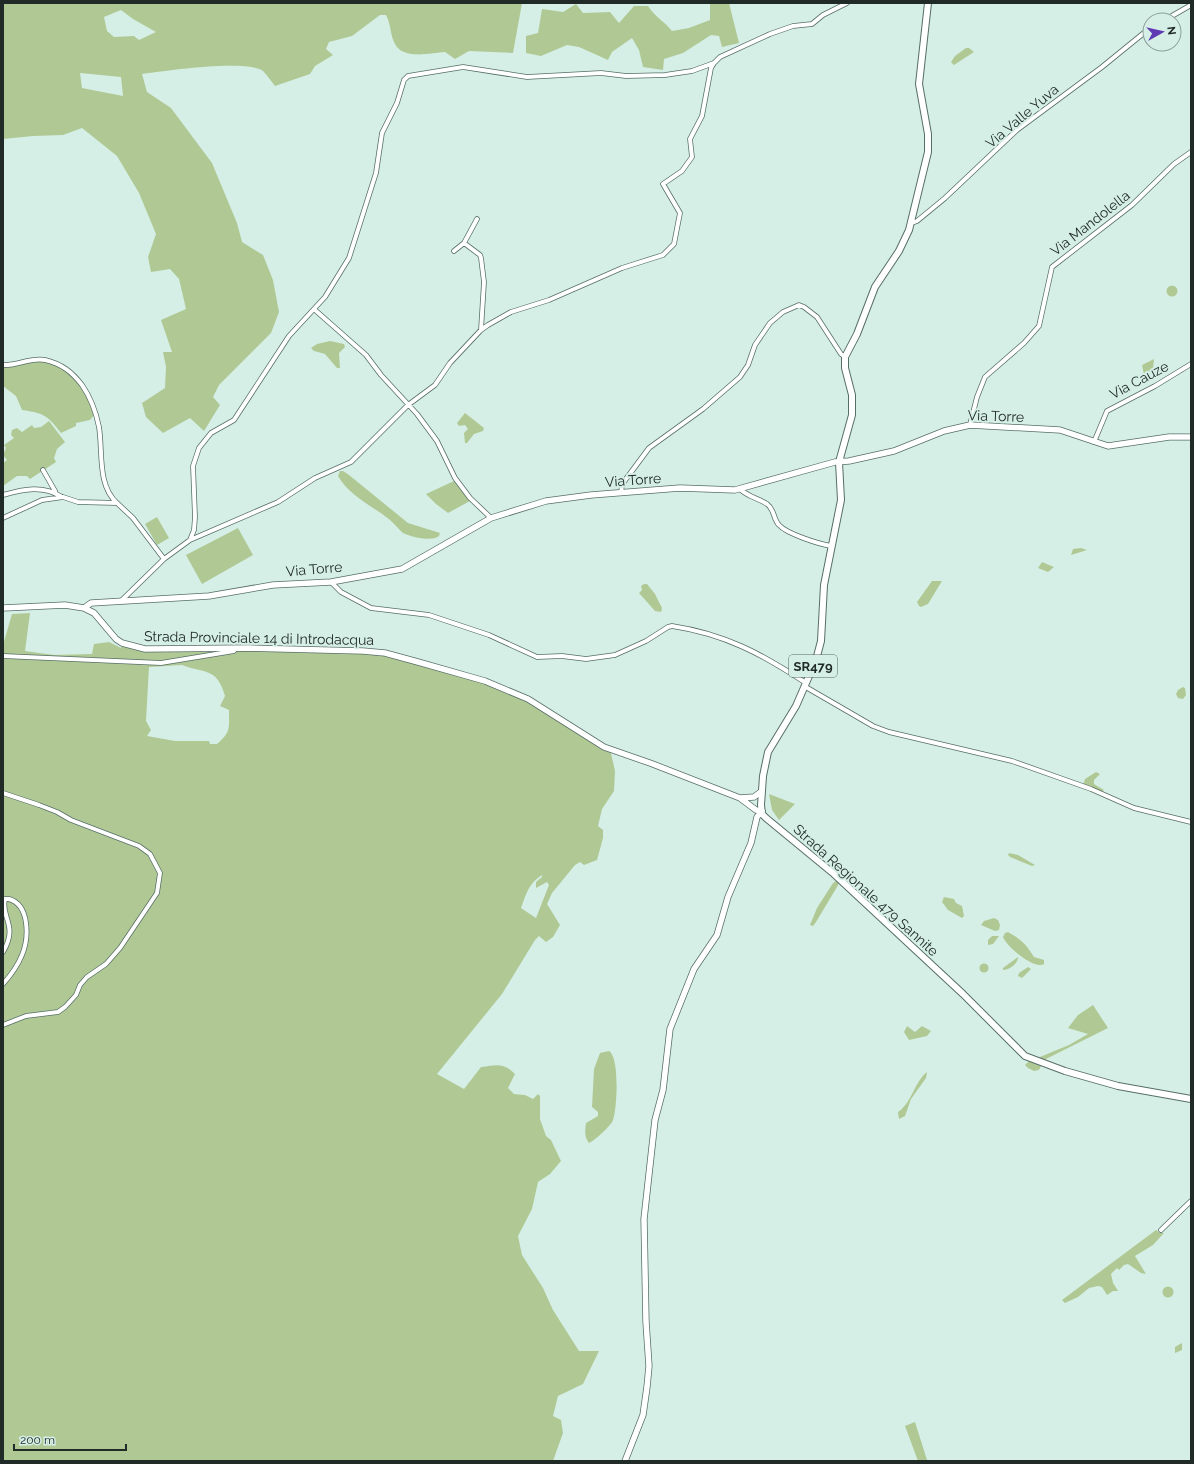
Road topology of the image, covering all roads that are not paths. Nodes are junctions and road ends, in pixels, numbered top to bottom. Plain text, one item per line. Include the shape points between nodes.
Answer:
1 (846, 3) edge
2 (928, 3) edge
3 (1191, 5) edge
4 (1179, 12) edge
5 (1142, 34) edge
6 (714, 63) junction
7 (1191, 152) edge
8 (477, 219) dead end
9 (912, 223) junction
10 (464, 244) junction
11 (454, 251) dead end
12 (315, 310) junction
13 (481, 330) junction
14 (845, 357) junction
15 (1191, 364) edge
16 (3, 365) edge
17 (408, 405) junction
18 (970, 425) junction
19 (1191, 437) edge
20 (1094, 442) junction
21 (839, 462) junction
22 (44, 470) dead end
23 (740, 489) junction
24 (54, 491) junction
25 (621, 494) junction
26 (3, 495) edge
27 (63, 497) junction
28 (117, 503) junction
29 (3, 518) edge
30 (491, 518) junction
31 (190, 540) junction
32 (830, 546) junction
33 (164, 559) junction
34 (331, 582) junction
35 (121, 600) junction
36 (3, 608) edge
37 (84, 608) junction
38 (234, 648) junction
39 (3, 656) edge
40 (805, 685) junction
41 (762, 791) junction
42 (3, 793) edge
43 (740, 798) junction
44 (762, 811) junction
45 (1191, 822) edge
46 (3, 952) edge
47 (3, 984) edge
48 (3, 1025) edge
49 (1191, 1099) edge
50 (1191, 1201) edge
51 (1161, 1230) dead end
52 (625, 1461) edge

1 - 6 street via 812,24 794,26 770,34 720,57
2 - 9 main road via 919,84 929,146
3 - 4 street
5 - 9 street, Via Valle Yuva via 1018,130 945,198
6 - 12 street via 692,71 665,75 626,76 601,73 527,77 463,67 408,76 382,132 376,173 354,245 337,278
6 - 13 street via 702,116 690,139 692,157 682,171 663,184 680,213 679,226 672,247 657,258 622,268 549,300 511,312
7 - 18 street, Via Mandolella via 1174,164 1132,205 1052,267 1039,326 985,377
8 - 10 street
9 - 14 main road via 903,243 875,287
10 - 11 street
10 - 13 street via 481,258 484,282
12 - 17 street via 366,355
12 - 31 street via 289,336 234,420 211,433 198,448 193,466 195,518
13 - 17 street via 450,363 435,385
14 - 21 main road, SR479 via 852,408 850,426
14 - 25 street via 817,317 804,307 799,306 783,312 770,323 755,345 748,365 740,376 703,409 649,448 622,485
15 - 20 street, Via Cauze via 1107,411
16 - 28 street via 41,360 60,366 74,375 93,405 99,427 105,483 112,499
17 - 30 street via 437,441 455,478 470,498
17 - 31 street via 351,462 315,478 278,502
18 - 20 main road, Via Torre via 1060,430
18 - 21 main road, Via Torre via 944,431 894,451
19 - 20 main road, Via Torre via 1169,437 1108,446
21 - 23 main road, Via Torre
21 - 32 main road, SR479 via 841,500
22 - 24 street
23 - 25 main road, Via Torre via 680,488
23 - 32 street via 750,498 767,504 781,527 804,539
24 - 26 street via 31,489
24 - 27 street
25 - 30 main road, Via Torre via 552,500
27 - 28 street via 78,502
27 - 29 street via 42,500
28 - 33 street via 128,512
30 - 34 main road, Via Torre via 402,569
31 - 33 street
32 - 40 main road, SR479 via 824,585 821,641
33 - 35 street
34 - 35 main road, Via Torre via 273,584 209,596
34 - 40 street via 334,588 371,608 429,615 489,635 537,657 562,656 586,659 615,655 672,626 716,635 752,650
35 - 37 main road, Via Torre via 91,603
36 - 37 main road, Strada Provinciale 14 di Introdacqua via 65,605
37 - 38 main road, Strada Provinciale 14 di Introdacqua via 94,613 116,639 136,648
38 - 39 street via 234,651 161,663
38 - 43 main road, Strada Provinciale 14 di Introdacqua via 375,652 485,681 528,699 604,747
40 - 41 main road, SR479 via 796,706 768,752
40 - 45 street via 873,726 1012,761 1091,789 1134,808
41 - 43 main road via 754,797
41 - 44 main road, SR479
42 - 48 street via 45,807 71,820 139,846 150,854 160,873 157,893 120,948 106,964 87,977 65,1007 58,1012 26,1016
43 - 44 main road, Strada Provinciale 14 di Introdacqua via 756,810
44 - 49 main road, Strada Regionale 479 Sannite via 766,818 834,874 963,994 1025,1056 1118,1086
44 - 52 main road via 757,817 751,843 728,897 717,936 694,969 670,1029 662,1090 655,1120 644,1219 649,1366 647,1387 643,1415
46 - 47 street via 10,930 3,912 3,904 5,899 9,899 19,906 23,913 26,935 22,956
50 - 51 street

